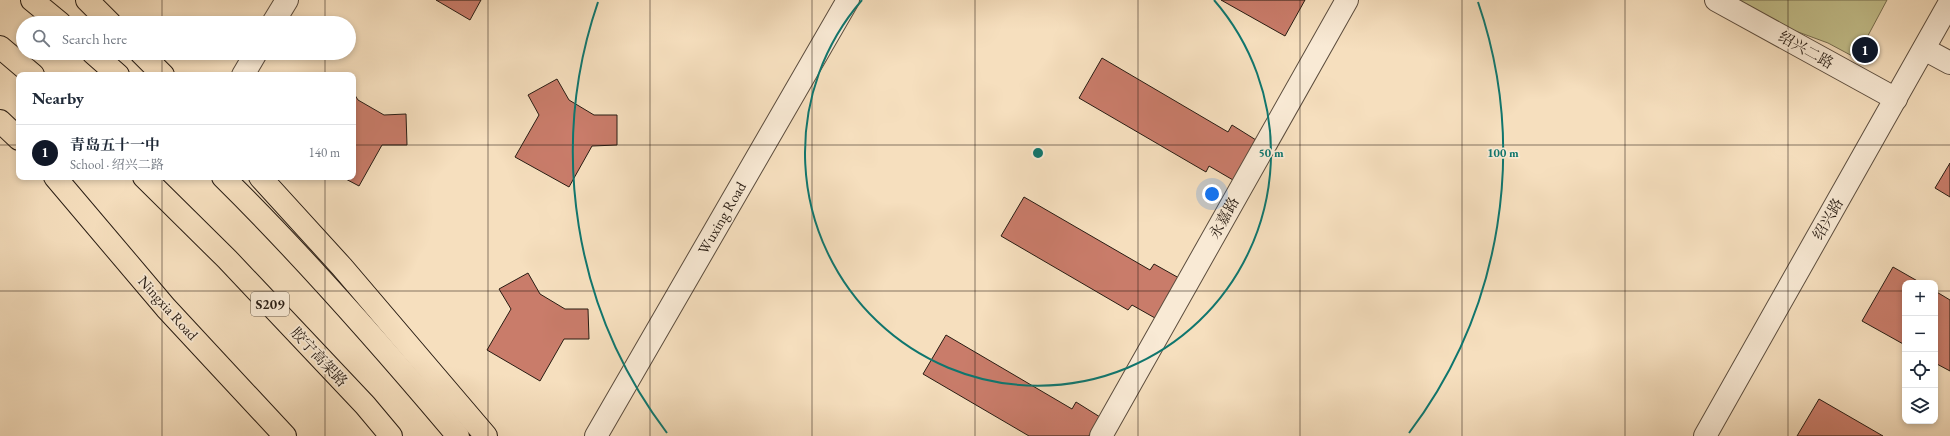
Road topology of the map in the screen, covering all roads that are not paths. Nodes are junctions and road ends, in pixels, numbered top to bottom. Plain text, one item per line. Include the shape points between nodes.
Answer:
1 (32, 0) edge
2 (87, 0) edge
3 (286, 0) edge
4 (848, 0) edge
5 (1347, 0) edge
6 (1716, 0) edge
7 (1950, 2) edge
8 (51, 16) edge
9 (103, 16) edge
10 (277, 16) edge
11 (0, 47) edge
12 (1924, 49) junction
13 (101, 60) edge
14 (148, 60) edge
15 (252, 60) edge
16 (1950, 63) edge
17 (29, 72) edge
18 (115, 72) edge
19 (160, 72) edge
20 (245, 72) edge
21 (1896, 99) junction
22 (0, 121) edge
23 (16, 136) edge
24 (58, 180) edge
25 (147, 180) edge
26 (226, 180) edge
27 (263, 180) edge
28 (285, 436) edge
29 (391, 436) edge
30 (458, 436) edge
31 (486, 436) edge
32 (596, 436) edge
33 (1101, 436) edge
34 (1705, 436) edge

1 - 8 main road
2 - 9 main road
3 - 10 street
4 - 32 street, Wuxing Road
5 - 33 street, 永嘉路
6 - 21 street, 绍兴二路
7 - 12 street, 绍兴路
11 - 17 main road
12 - 16 street
12 - 21 street, 绍兴路
13 - 18 main road
14 - 19 main road
15 - 20 street
21 - 34 street, 绍兴路
22 - 23 main road
24 - 28 main road, Ningxia Road via 166,308
25 - 29 main road, 胶宁高架路 / S209 via 227,258
26 - 30 main road via 267,221 404,372
27 - 31 main road via 342,267

